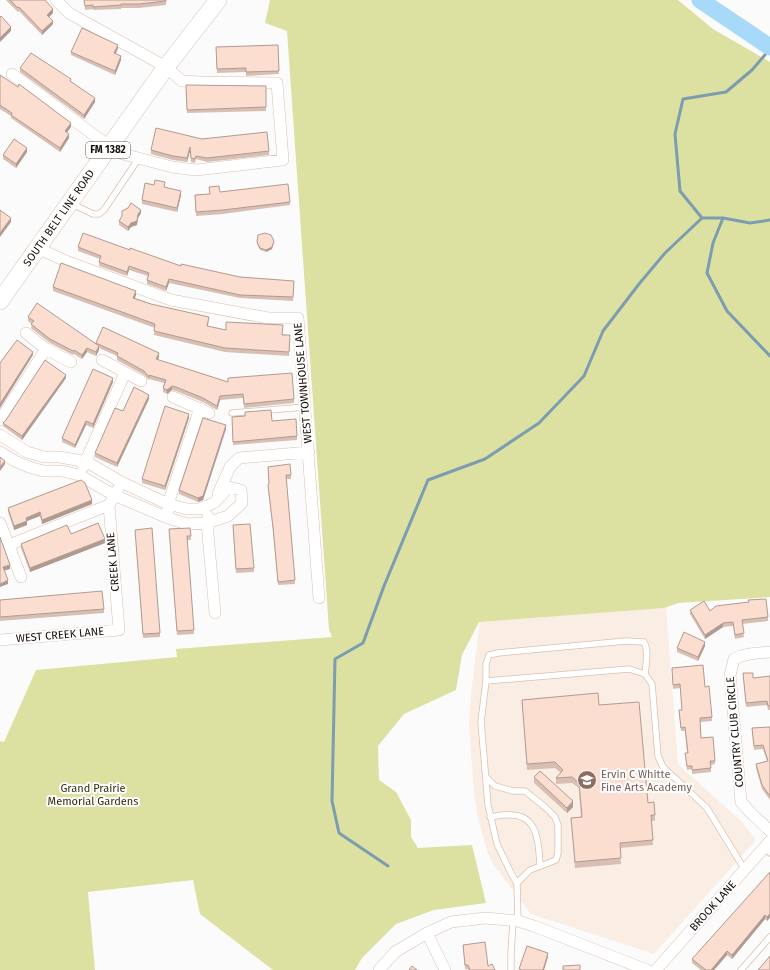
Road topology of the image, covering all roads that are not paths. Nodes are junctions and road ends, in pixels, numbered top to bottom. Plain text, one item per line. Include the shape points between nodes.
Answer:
1 (56, 0) edge
2 (218, 0) edge
3 (166, 67) junction
4 (12, 74) dead end
5 (110, 147) junction
6 (139, 158) junction
7 (70, 203) junction
8 (39, 246) junction
9 (0, 301) edge
10 (26, 333) dead end
11 (46, 349) junction
12 (102, 360) dead end
13 (71, 362) dead end
14 (125, 373) junction
15 (141, 381) dead end
16 (172, 397) dead end
17 (306, 407) junction
18 (232, 413) dead end
19 (0, 420) edge
20 (0, 435) edge
21 (0, 452) edge
22 (309, 452) junction
23 (87, 462) junction
24 (79, 475) junction
25 (121, 482) junction
26 (114, 495) junction
27 (214, 503) junction
28 (168, 504) junction
29 (108, 505) junction
30 (168, 518) junction
31 (0, 523) edge
32 (207, 523) junction
33 (8, 545) junction
34 (20, 577) dead end
35 (319, 598) dead end
36 (215, 613) dead end
37 (119, 630) joint
38 (0, 640) edge
39 (770, 652) edge
40 (646, 674) junction
41 (486, 681) junction
42 (486, 777) junction
43 (490, 817) junction
44 (770, 831) edge
45 (768, 848) edge
46 (540, 866) junction
47 (745, 870) junction
48 (517, 883) junction
49 (516, 921) junction
50 (427, 933) junction
51 (770, 937) edge
52 (380, 970) edge
53 (445, 970) edge
54 (511, 970) edge
55 (647, 970) edge
56 (656, 970) edge
57 (741, 970) edge

1 - 3 street via 69,13
2 - 3 main road, SOUTH BELT LINE ROAD / FM 1382
3 - 5 main road, SOUTH BELT LINE ROAD / FM 1382
3 - 6 street via 182,81 277,83 284,160 196,170 172,167
4 - 5 street
5 - 6 street
5 - 7 main road, SOUTH BELT LINE ROAD / FM 1382
6 - 7 lane via 99,214 93,214
7 - 8 main road, SOUTH BELT LINE ROAD / FM 1382
8 - 9 main road, SOUTH BELT LINE ROAD / FM 1382
8 - 17 street, WEST TOWNHOUSE LANE via 68,262 171,300 268,318 298,318
10 - 11 street
11 - 13 street
11 - 19 street
12 - 14 street
14 - 15 street
14 - 23 street
16 - 28 street via 204,410
17 - 18 lane
17 - 22 street, WEST TOWNHOUSE LANE
20 - 23 street via 27,452 44,457
21 - 24 street via 29,468
22 - 27 street via 239,458 230,467
22 - 35 street, WEST TOWNHOUSE LANE
23 - 24 street
23 - 25 street
24 - 26 street
25 - 26 street
25 - 28 street
26 - 29 street
26 - 30 street
27 - 28 street via 199,509
27 - 32 street via 208,514
27 - 32 street via 229,487 241,490 242,503 228,516
28 - 30 street
29 - 33 street
29 - 37 street, CREEK LANE
30 - 32 street via 188,524
31 - 33 street
32 - 36 street
33 - 34 street
37 - 38 street, WEST CREEK LANE
39 - 44 street, COUNTRY CLUB CIRCLE via 753,653 734,659 730,675 741,802
40 - 41 lane via 629,669
40 - 41 lane via 646,644 626,641 489,655
40 - 47 lane via 652,684 658,756 663,767 707,808
41 - 42 lane via 481,722
42 - 43 lane
42 - 46 lane via 495,786 525,792 555,817 558,825 556,860
43 - 46 lane via 512,814 525,819 533,827 539,843
43 - 48 lane via 496,844
45 - 47 street, BROOK LANE
46 - 48 lane via 530,870
47 - 56 street, BROOK LANE
48 - 49 lane
49 - 50 street via 485,918 451,922
49 - 54 lane
49 - 55 street
50 - 52 street via 395,952
50 - 53 street
51 - 57 lane

